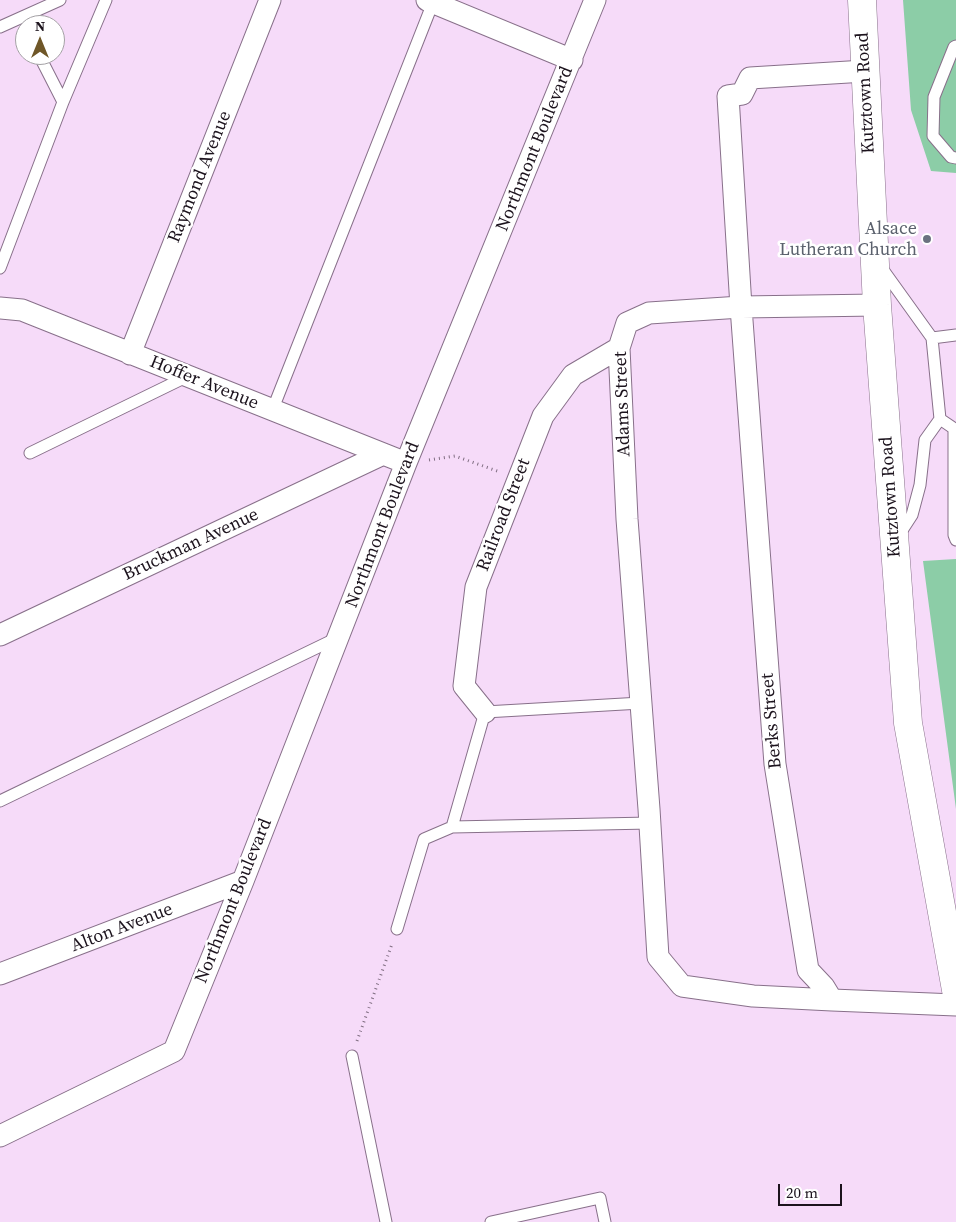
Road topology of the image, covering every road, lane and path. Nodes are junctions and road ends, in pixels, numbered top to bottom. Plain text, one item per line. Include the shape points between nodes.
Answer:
1 (60, 0) edge
2 (106, 0) edge
3 (270, 0) edge
4 (595, 0) edge
5 (862, 0) edge
6 (431, 1) edge
7 (35, 15) edge
8 (15, 24) edge
9 (0, 28) edge
10 (955, 45) edge
11 (572, 60) junction
12 (44, 65) edge
13 (864, 71) junction
14 (62, 102) junction
15 (956, 158) edge
16 (874, 258) junction
17 (0, 268) edge
18 (877, 305) junction
19 (740, 307) junction
20 (0, 308) edge
21 (956, 335) edge
22 (932, 338) junction
23 (619, 348) junction
24 (130, 354) junction
25 (186, 377) junction
26 (272, 411) junction
27 (940, 419) junction
28 (955, 430) edge
29 (30, 453) dead end
30 (382, 455) junction
31 (406, 463) junction
32 (518, 479) junction
33 (956, 540) edge
34 (895, 543) junction
35 (0, 635) edge
36 (338, 637) junction
37 (641, 704) junction
38 (486, 712) junction
39 (0, 801) edge
40 (649, 816) junction
41 (452, 827) junction
42 (243, 881) junction
43 (398, 929) joint
44 (0, 974) edge
45 (956, 990) edge
46 (832, 1000) junction
47 (956, 1005) edge
48 (352, 1056) joint
49 (0, 1136) edge
50 (386, 1222) edge
51 (492, 1222) edge
52 (605, 1222) edge

1 - 7 lane
2 - 14 lane
3 - 24 street, Raymond Avenue
4 - 11 street, Northmont Boulevard
5 - 13 main road, Kutztown Road
6 - 11 street
6 - 26 lane
8 - 9 lane
10 - 15 lane via 934,97 933,136 951,157
11 - 31 street, Northmont Boulevard
12 - 14 lane
13 - 16 main road, Kutztown Road
13 - 19 street via 750,78 742,94 728,96
14 - 17 lane
16 - 18 main road, Kutztown Road
16 - 22 lane
18 - 19 street, Adams Street
18 - 34 main road, Kutztown Road
19 - 23 street, Adams Street via 649,313 627,323
19 - 46 street, Berks Street via 775,764 808,970
20 - 24 street, Hoffer Avenue via 22,310
21 - 22 lane
22 - 27 lane
23 - 32 street, Railroad Street via 574,375 543,416
23 - 37 street, Adams Street via 627,519
24 - 25 street, Hoffer Avenue
25 - 26 street, Hoffer Avenue
25 - 29 lane
26 - 30 street, Hoffer Avenue
27 - 28 lane
27 - 34 lane via 925,440 920,485 912,515
28 - 33 lane
30 - 31 street, Hoffer Avenue
30 - 35 street, Bruckman Avenue
31 - 32 path via 455,456
31 - 36 street, Northmont Boulevard
32 - 38 street, Railroad Street via 476,587 464,686
34 - 45 main road, Kutztown Road via 908,723
36 - 39 lane
36 - 42 street, Northmont Boulevard
37 - 38 lane
37 - 40 street, Adams Street
38 - 41 lane
40 - 41 lane
40 - 46 street, Adams Street via 658,957 682,986 753,996
41 - 43 lane via 424,839
42 - 44 street, Alton Avenue
42 - 49 street, Northmont Boulevard via 174,1051
43 - 48 path
46 - 47 street
48 - 50 lane
51 - 52 lane via 600,1198

